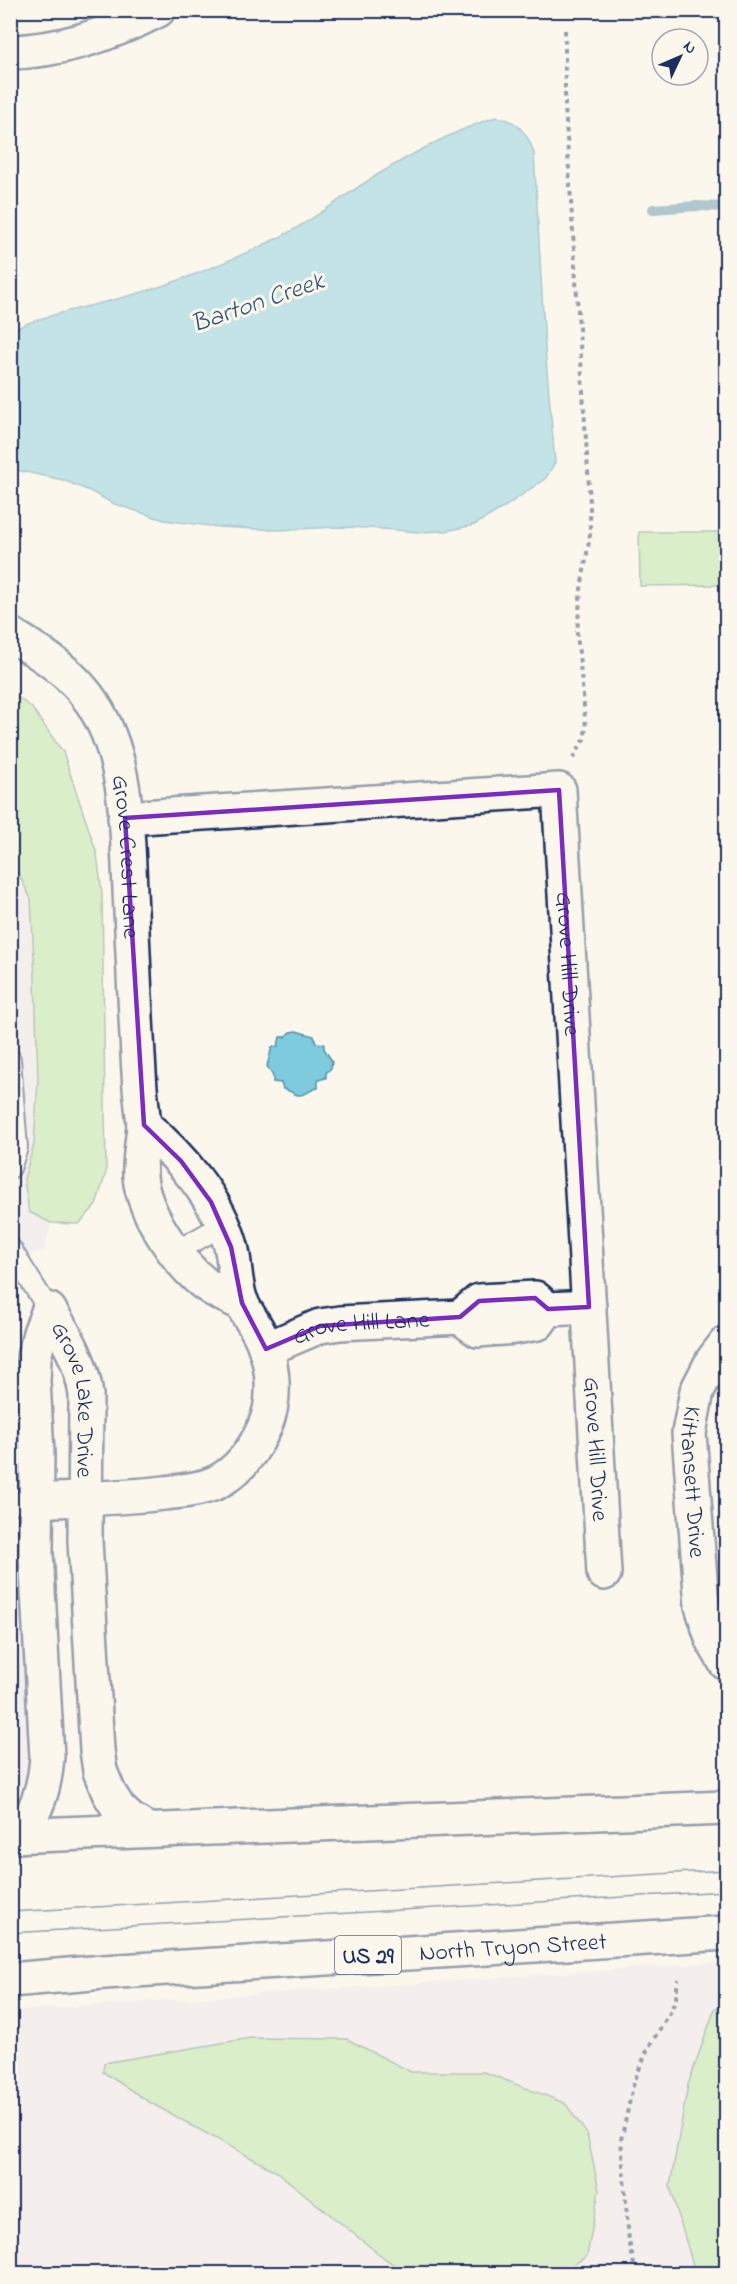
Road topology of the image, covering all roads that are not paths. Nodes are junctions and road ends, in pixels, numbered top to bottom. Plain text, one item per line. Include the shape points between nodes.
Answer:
1 (158, 10) edge
2 (10, 52) edge
3 (10, 634) edge
4 (125, 818) junction
5 (10, 1059) edge
6 (144, 1125) junction
7 (10, 1168) edge
8 (222, 1225) junction
9 (10, 1248) edge
10 (175, 1252) junction
11 (242, 1303) junction
12 (589, 1306) junction
13 (49, 1310) junction
14 (726, 1343) edge
15 (266, 1349) junction
16 (86, 1498) junction
17 (23, 1502) edge
18 (604, 1573) dead end
19 (726, 1662) edge
20 (726, 1808) edge
21 (148, 1830) junction
22 (15, 1836) edge
23 (726, 1933) edge
24 (10, 1980) edge

1 - 2 street via 107,33 52,48
3 - 4 street, Grove Crest Lane via 64,669 93,703 120,769
4 - 6 street, Grove Crest Lane
4 - 12 street, Grove Hill Drive via 559,790
5 - 7 lane via 17,1148
6 - 8 street via 181,1161 211,1202
6 - 10 street, Grove Crest Lane via 142,1186 151,1212
8 - 10 lane
8 - 11 street via 231,1247
9 - 13 lane
10 - 11 street, Grove Crest Lane via 208,1286
11 - 15 street
12 - 15 street, Grove Hill Lane via 548,1309 535,1298 479,1301 460,1317 320,1326
12 - 18 street, Grove Hill Drive
13 - 16 street, Grove Lake Drive via 83,1374
13 - 17 street, Grove Lake Drive via 34,1357
14 - 19 street, Kittansett Drive via 697,1391 689,1433 702,1606 713,1641
15 - 16 street via 273,1390 267,1422 250,1452 227,1476 214,1484 181,1491
16 - 17 street
16 - 21 street, Grove Lake Drive via 91,1663 100,1771 119,1809
17 - 22 street, Grove Lake Drive via 36,1552 47,1757 38,1804
20 - 21 street
21 - 22 street
23 - 24 street, North Tryon Street / US 29

